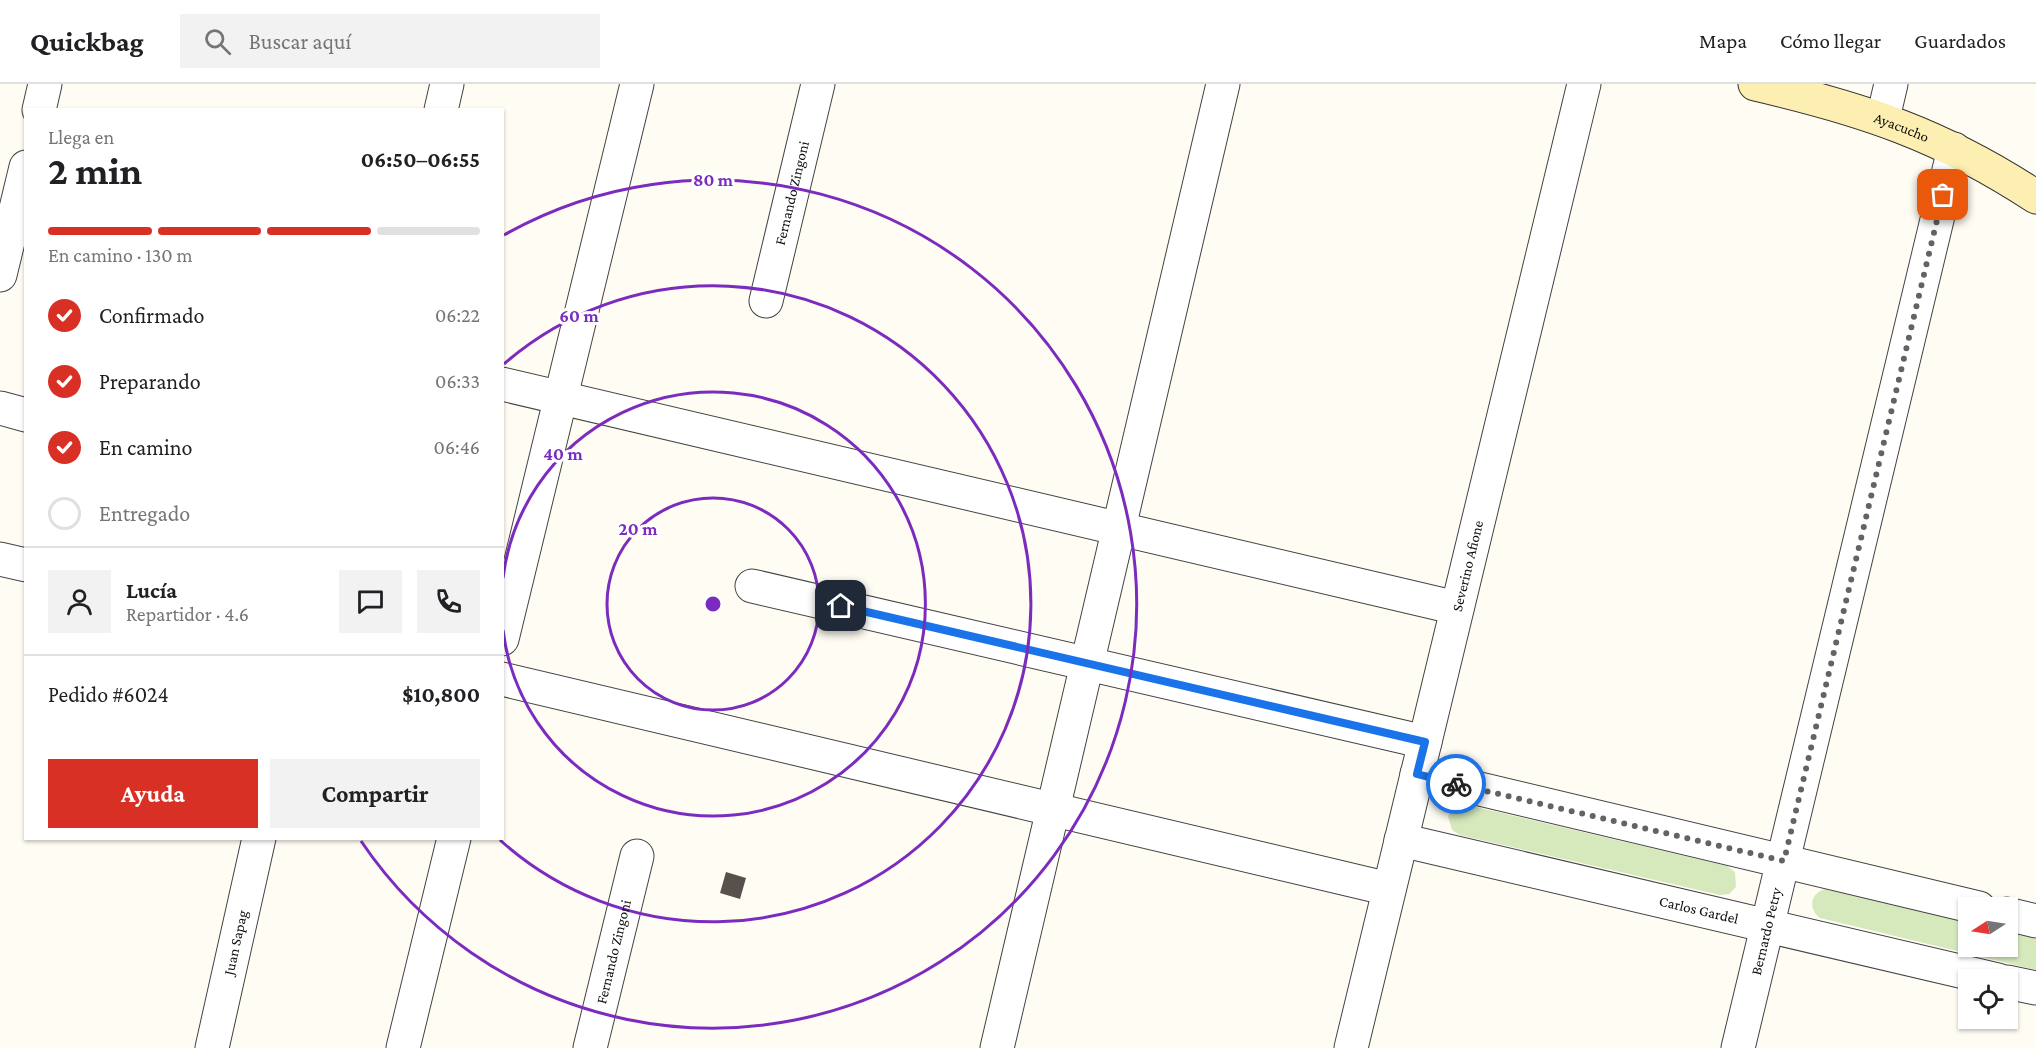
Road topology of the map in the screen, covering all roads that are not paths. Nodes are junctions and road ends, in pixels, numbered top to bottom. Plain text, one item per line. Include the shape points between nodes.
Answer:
1 (45, 84) edge
2 (447, 84) edge
3 (638, 84) edge
4 (818, 84) edge
5 (1223, 84) edge
6 (1584, 84) edge
7 (1755, 84) edge
8 (1891, 84) edge
9 (39, 108) edge
10 (441, 108) edge
11 (1883, 118) junction
12 (1954, 149) junction
13 (24, 178) edge
14 (2036, 197) edge
15 (7, 270) edge
16 (766, 301) dead end
17 (504, 384) edge
18 (561, 398) junction
19 (0, 408) edge
20 (24, 414) edge
21 (1119, 529) junction
22 (0, 559) edge
23 (24, 565) edge
24 (752, 586) dead end
25 (1457, 608) junction
26 (504, 631) edge
27 (1087, 664) junction
28 (504, 679) edge
29 (1425, 742) junction
30 (1417, 774) junction
31 (1053, 809) junction
32 (259, 840) edge
33 (454, 840) edge
34 (1401, 840) junction
35 (637, 856) dead end
36 (1784, 861) junction
37 (1389, 889) junction
38 (1958, 903) edge
39 (2018, 917) edge
40 (2036, 921) edge
41 (1768, 926) junction
42 (1958, 971) edge
43 (2018, 984) edge
44 (2036, 988) edge
45 (212, 1048) edge
46 (403, 1048) edge
47 (590, 1048) edge
48 (997, 1048) edge
49 (1351, 1048) edge
50 (1738, 1048) edge

1 - 9 street
2 - 10 street
3 - 18 street
4 - 16 street, Fernando Zingoni
5 - 21 street
6 - 25 street, Severino Afione
7 - 11 street, Ayacucho
8 - 11 street
11 - 12 street, Ayacucho
12 - 14 street, Ayacucho
12 - 36 street, Bernardo Petry
13 - 15 street
17 - 18 street
18 - 21 street
18 - 26 street
19 - 20 street
21 - 25 street
21 - 27 street
22 - 23 street
24 - 27 street
25 - 29 street, Severino Afione
27 - 29 street
27 - 31 street
28 - 31 street
29 - 30 street, Severino Afione
30 - 34 street, Severino Afione
30 - 36 street
31 - 37 street
31 - 48 street
32 - 45 street, Juan Sapag
33 - 46 street
34 - 37 street, Severino Afione
34 - 41 street, Carlos Gardel
35 - 47 street, Fernando Zingoni
36 - 38 street
36 - 41 street, Bernardo Petry
37 - 49 street, Severino Afione
39 - 40 street
41 - 42 street, Carlos Gardel
41 - 50 street, Bernardo Petry
43 - 44 street

